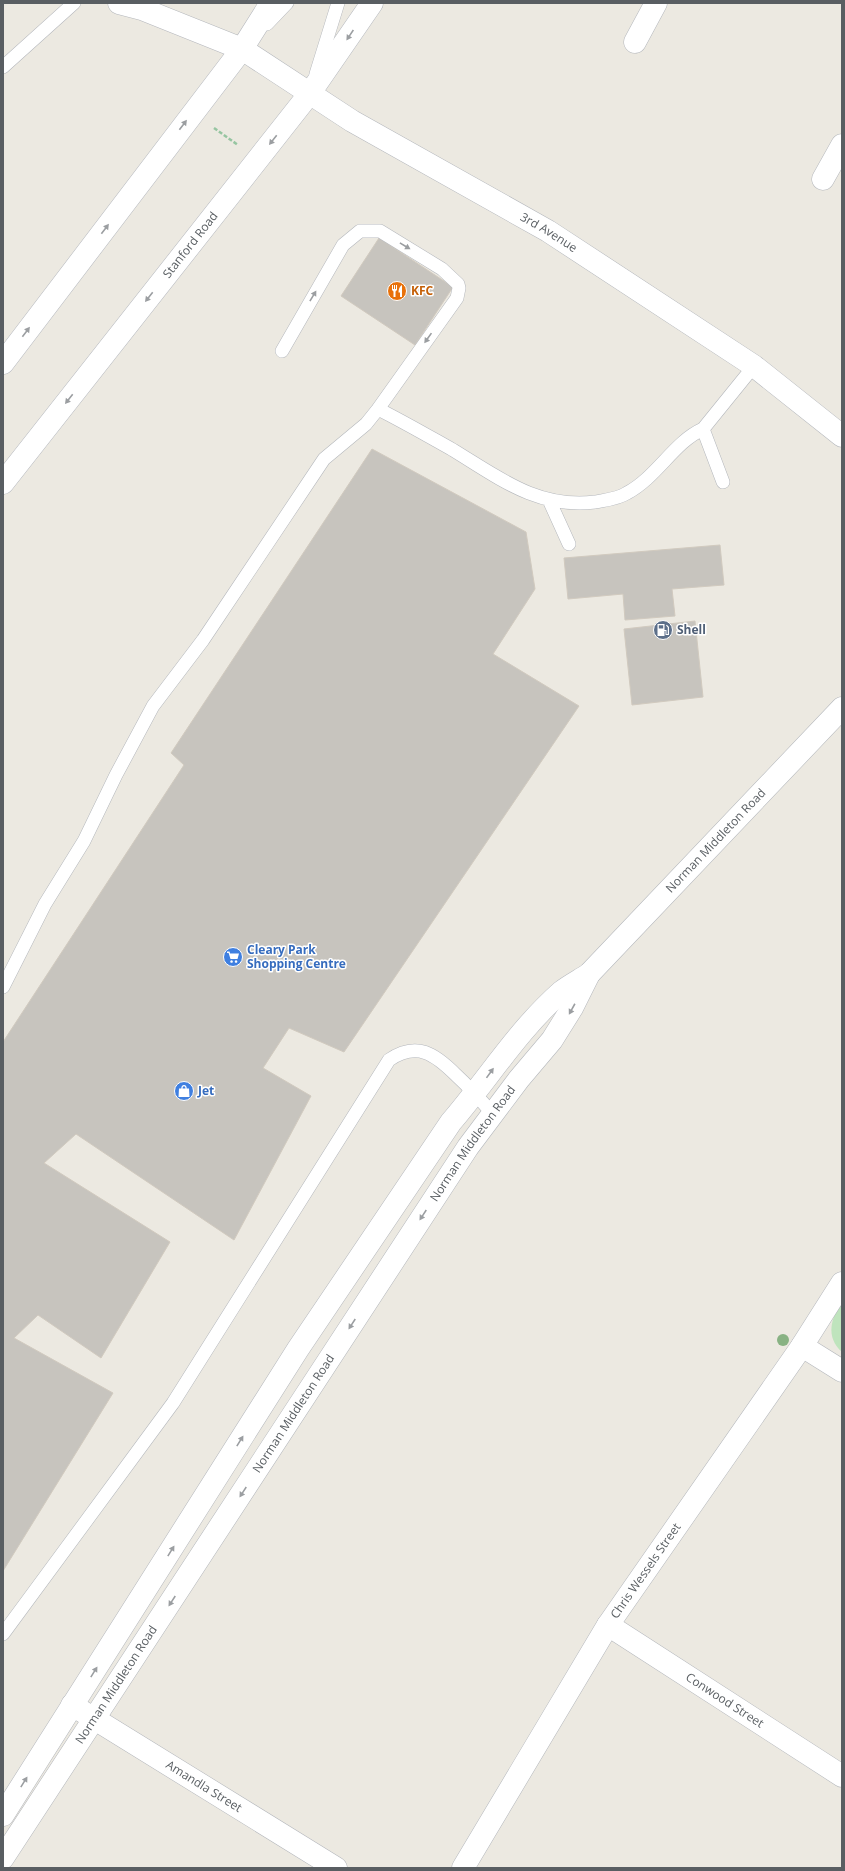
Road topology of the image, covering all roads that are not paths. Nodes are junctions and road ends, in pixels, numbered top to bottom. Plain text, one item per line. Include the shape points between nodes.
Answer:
1 (74, 3) edge
2 (119, 3) edge
3 (271, 3) edge
4 (287, 3) edge
5 (338, 3) edge
6 (372, 3) edge
7 (656, 3) edge
8 (635, 42) dead end
9 (242, 49) junction
10 (3, 67) edge
11 (310, 93) junction
12 (842, 145) edge
13 (823, 179) dead end
14 (282, 351) dead end
15 (3, 363) edge
16 (754, 366) junction
17 (378, 409) junction
18 (703, 429) junction
19 (842, 436) edge
20 (722, 482) dead end
21 (3, 483) edge
22 (549, 500) junction
23 (569, 544) dead end
24 (842, 708) edge
25 (589, 974) junction
26 (3, 987) edge
27 (475, 1093) junction
28 (492, 1113) junction
29 (842, 1283) edge
30 (802, 1346) junction
31 (842, 1371) edge
32 (608, 1625) junction
33 (3, 1634) edge
34 (72, 1705) junction
35 (94, 1719) junction
36 (842, 1776) edge
37 (3, 1815) edge
38 (3, 1858) edge
39 (336, 1868) edge
40 (463, 1868) edge

1 - 10 lane
2 - 9 street, 3rd Avenue via 142,9
3 - 9 street
4 - 9 lane
5 - 11 lane
6 -> 11 street, Stanford Road
7 - 8 street
9 - 11 street, 3rd Avenue
15 -> 9 street
11 - 16 street, 3rd Avenue via 352,121 548,231
11 -> 21 street, Stanford Road
12 - 13 street
14 -> 17 lane via 343,245 360,231 380,231 451,275 459,288 457,298
16 - 18 lane
16 - 19 street, 3rd Avenue
17 - 22 lane via 415,428 502,482
17 - 26 lane via 366,424 324,459 203,640 153,706 84,841 45,904
18 - 20 lane
18 - 22 lane via 691,434 654,474 627,494 608,500 575,504
22 - 23 lane
24 - 25 street, Norman Middleton Road
27 -> 25 street, Norman Middleton Road via 504,1053 539,1014 562,992
25 -> 28 street, Norman Middleton Road via 552,1040
27 - 28 lane
27 - 33 lane via 432,1054 415,1051 394,1056 389,1060 173,1403
34 -> 27 street, Norman Middleton Road via 298,1349 451,1122
28 -> 35 street, Norman Middleton Road
29 - 30 street, Chris Wessels Street
30 - 31 street
30 - 32 street, Chris Wessels Street
32 - 36 street, Conwood Street
32 - 40 street, Chris Wessels Street
34 - 35 street, Amandla Street
37 -> 34 street, Norman Middleton Road
35 - 38 street, Norman Middleton Road
35 - 39 street, Amandla Street

